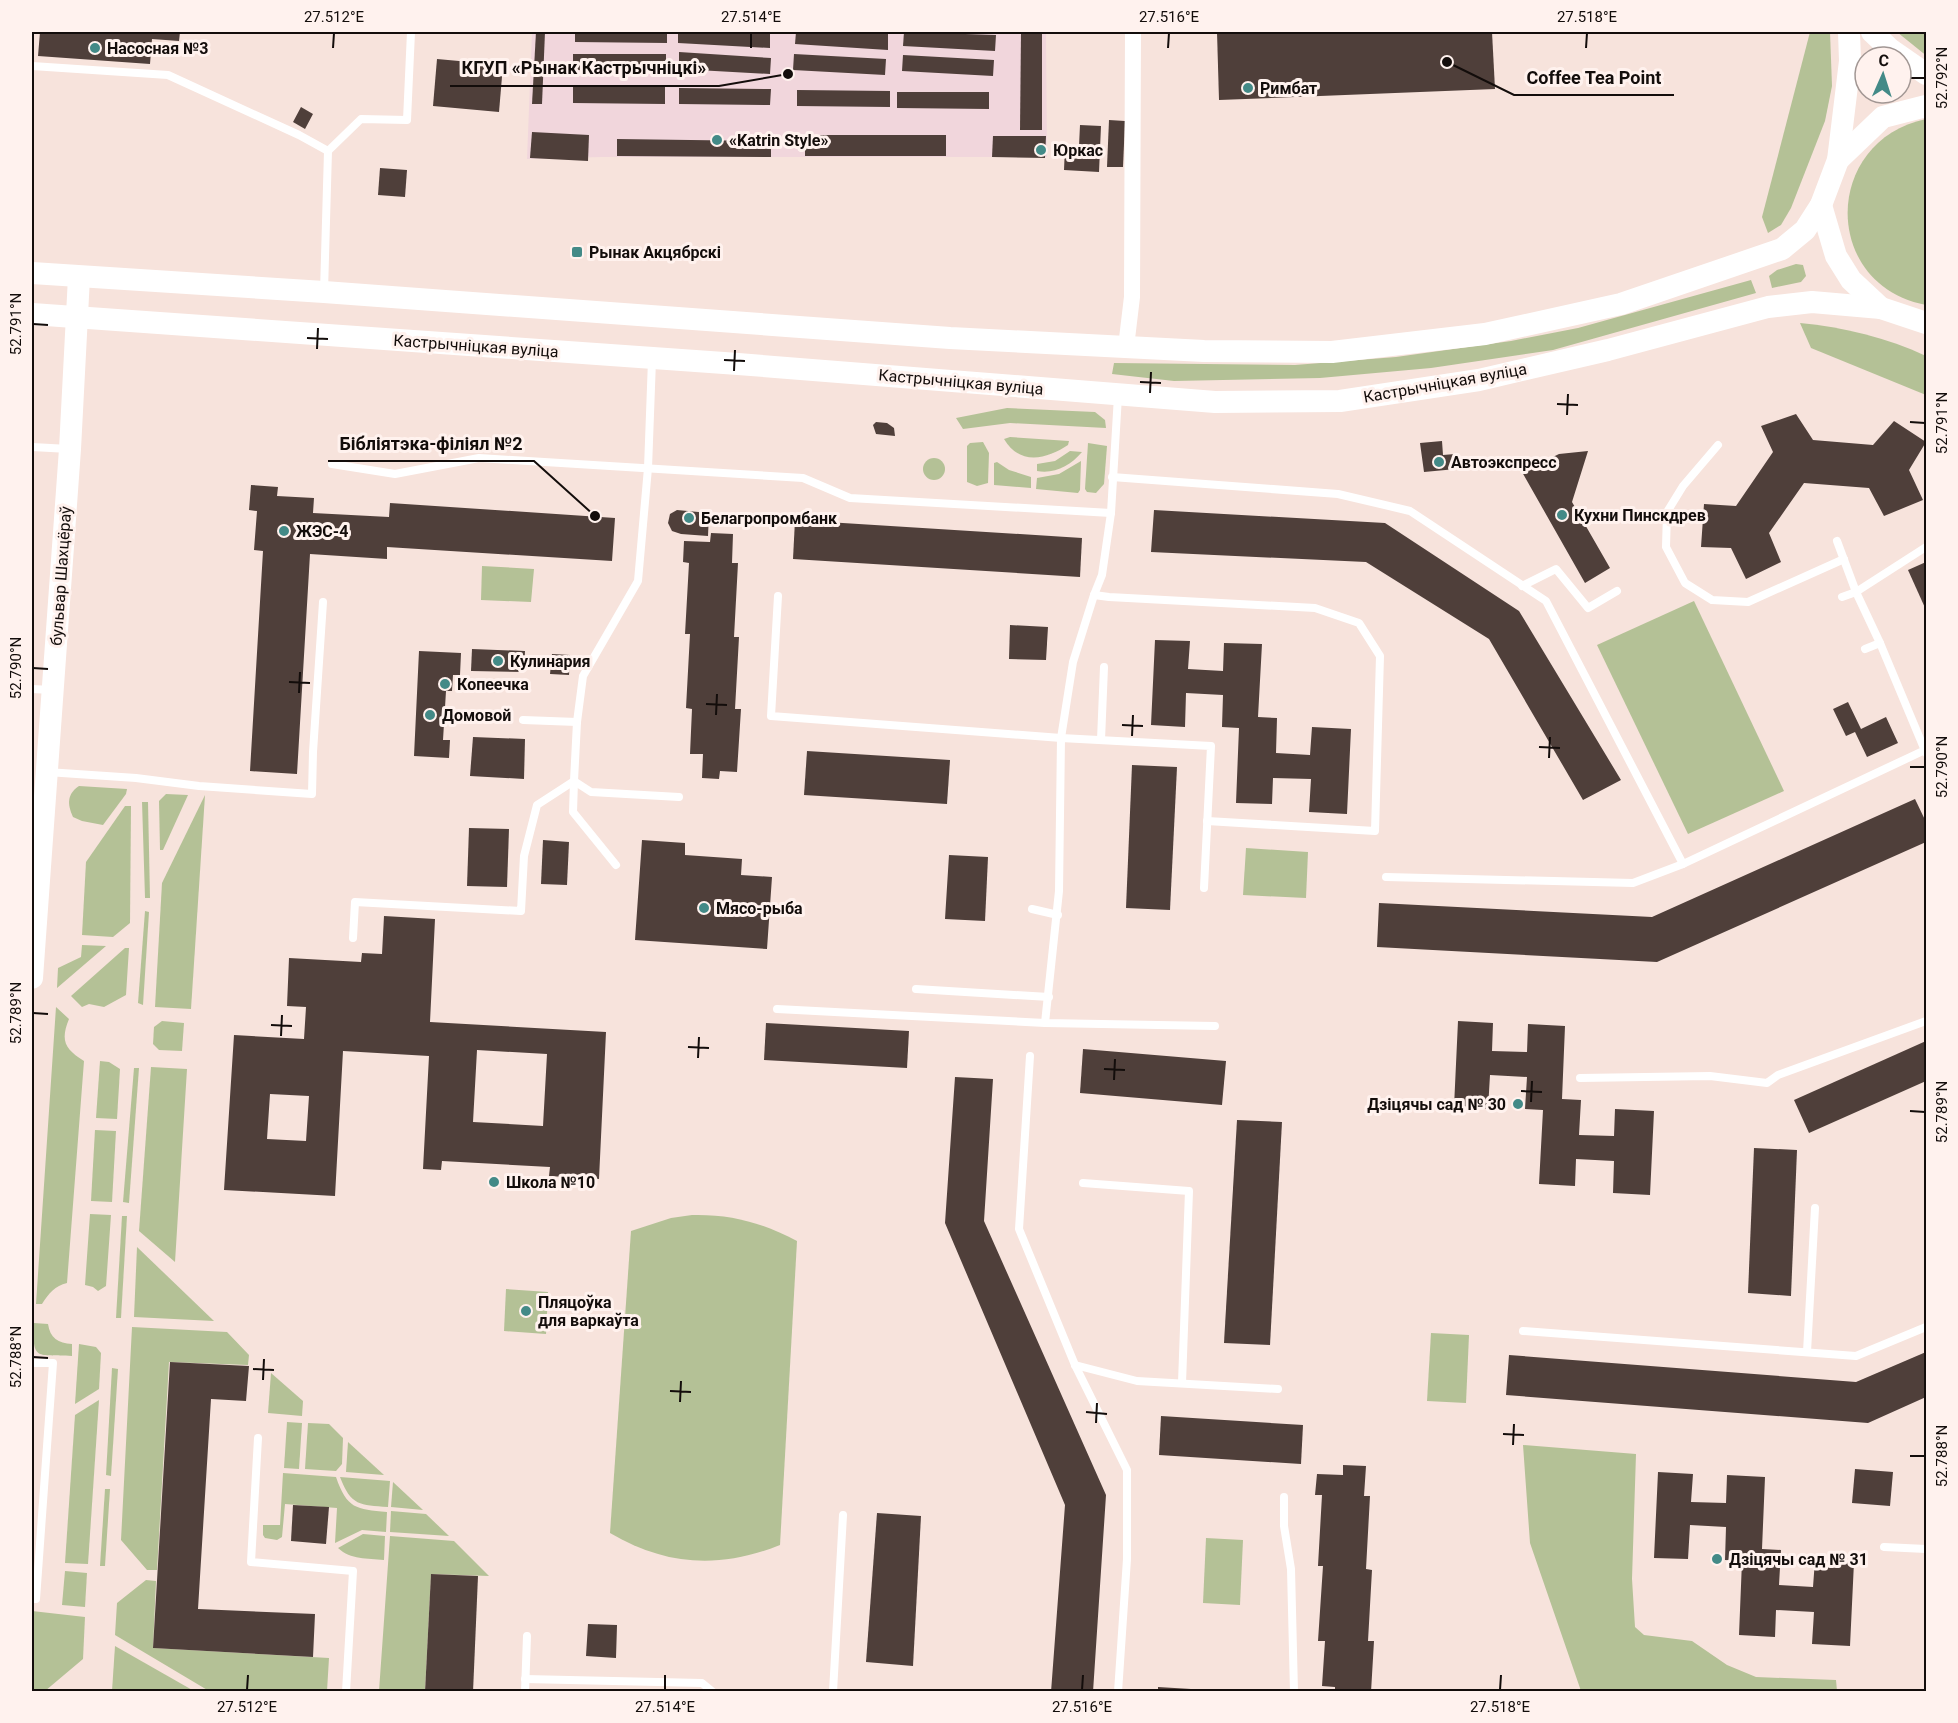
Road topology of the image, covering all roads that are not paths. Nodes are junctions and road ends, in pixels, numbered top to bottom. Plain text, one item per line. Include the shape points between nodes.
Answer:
1 (411, 32) edge
2 (1134, 32) edge
3 (1849, 32) edge
4 (1872, 32) edge
5 (32, 66) edge
6 (1926, 74) edge
7 (1926, 106) edge
8 (328, 152) junction
9 (1838, 160) junction
10 (1821, 205) junction
11 (32, 273) edge
12 (78, 277) junction
13 (324, 292) junction
14 (1881, 308) junction
15 (32, 314) edge
16 (77, 318) junction
17 (1926, 322) edge
18 (1126, 347) junction
19 (652, 359) junction
20 (1118, 396) junction
21 (1718, 445) dead end
22 (32, 447) edge
23 (70, 449) junction
24 (332, 464) dead end
25 (648, 468) junction
26 (1112, 477) junction
27 (1111, 513) junction
28 (1837, 541) dead end
29 (1926, 547) edge
30 (1844, 559) junction
31 (1522, 586) junction
32 (1617, 591) dead end
33 (1856, 592) junction
34 (1094, 595) junction
35 (777, 596) dead end
36 (1842, 597) dead end
37 (323, 602) dead end
38 (1880, 643) junction
39 (1865, 648) dead end
40 (1104, 667) dead end
41 (42, 689) edge
42 (522, 720) dead end
43 (577, 722) junction
44 (1061, 738) junction
45 (1101, 740) junction
46 (1926, 752) edge
47 (46, 772) junction
48 (574, 781) junction
49 (680, 797) dead end
50 (1208, 821) junction
51 (1683, 864) junction
52 (616, 865) dead end
53 (1386, 877) dead end
54 (35, 884) edge
55 (1204, 888) dead end
56 (1032, 909) dead end
57 (1058, 915) junction
58 (353, 938) dead end
59 (32, 978) edge
60 (916, 989) dead end
61 (1049, 998) junction
62 (777, 1009) dead end
63 (1926, 1022) edge
64 (1046, 1023) junction
65 (1215, 1026) dead end
66 (1030, 1056) dead end
67 (1580, 1078) dead end
68 (1083, 1183) dead end
69 (1815, 1208) dead end
70 (1926, 1327) edge
71 (1523, 1331) dead end
72 (1807, 1352) junction
73 (32, 1363) edge
74 (1075, 1365) junction
75 (1182, 1383) junction
76 (1278, 1389) dead end
77 (258, 1438) dead end
78 (1284, 1497) dead end
79 (843, 1515) dead end
80 (1884, 1547) dead end
81 (1926, 1549) edge
82 (32, 1599) edge
83 (527, 1636) dead end
84 (525, 1679) junction
85 (346, 1692) edge
86 (525, 1692) edge
87 (713, 1692) edge
88 (833, 1692) edge
89 (1118, 1692) edge
90 (1294, 1692) edge

1 - 8 lane via 406,120 361,119
2 - 18 street via 1132,297
3 - 9 main road via 1851,61
4 - 6 main road
5 - 8 lane via 168,75
7 - 9 main road via 1883,117
8 - 13 lane
9 - 10 main road
10 - 14 main road via 1836,256 1851,280
10 - 18 main road via 1806,230 1782,249 1621,304 1485,334 1332,352
11 - 12 main road
12 - 13 main road
12 - 16 main road, бульвар Шахцёраў
13 - 18 main road via 739,324
14 - 17 main road
14 - 20 main road, Кастрычніцкая вуліца via 1812,302 1768,307 1479,380 1340,401 1215,402
15 - 16 main road, Кастрычніцкая вуліца
16 - 19 main road, Кастрычніцкая вуліца
16 - 23 main road, бульвар Шахцёраў
19 - 20 main road, Кастрычніцкая вуліца
19 - 25 lane
20 - 26 lane
21 - 30 lane via 1683,486 1667,512 1666,547 1685,583 1712,600 1748,602
22 - 23 lane
23 - 41 main road, бульвар Шахцёраў
24 - 25 lane via 395,474 479,458
25 - 27 lane via 803,478 850,498
25 - 43 lane via 638,581 583,676
26 - 27 lane
26 - 31 lane via 1338,494 1410,511
27 - 34 lane via 1102,575
28 - 30 lane
29 - 33 lane
30 - 33 lane
31 - 32 lane via 1556,569 1588,609
31 - 51 lane via 1546,602
33 - 36 lane
33 - 38 lane
34 - 44 lane via 1073,662
34 - 50 lane via 1315,608 1359,623 1380,656 1375,831
35 - 44 lane via 771,716
37 - 47 lane via 312,794
38 - 39 lane
38 - 46 lane
40 - 45 lane
41 - 47 main road, бульвар Шахцёраў
42 - 43 lane
43 - 48 lane
44 - 45 lane
44 - 57 lane
45 - 50 lane via 1211,746
46 - 51 lane
47 - 54 main road, бульвар Шахцёраў
48 - 49 lane via 591,792
48 - 52 lane via 573,812
48 - 58 lane via 537,805 524,856 521,911 355,902
50 - 55 lane
51 - 53 lane via 1633,883
54 - 59 main road, бульвар Шахцёраў
56 - 57 lane
57 - 61 lane
60 - 61 lane
61 - 64 lane
62 - 64 lane
63 - 67 lane via 1778,1075 1767,1083 1710,1076
64 - 65 lane
66 - 74 lane via 1019,1229
68 - 75 lane via 1188,1191
69 - 72 lane
70 - 72 lane via 1856,1356
71 - 72 lane
73 - 82 lane via 53,1364 36,1599
74 - 75 lane via 1137,1381
74 - 89 lane via 1127,1470 1127,1559
75 - 76 lane
77 - 85 lane via 250,1562 353,1571
78 - 90 lane via 1291,1569
79 - 88 lane
80 - 81 lane
83 - 84 lane
84 - 86 lane
84 - 87 lane via 702,1683

